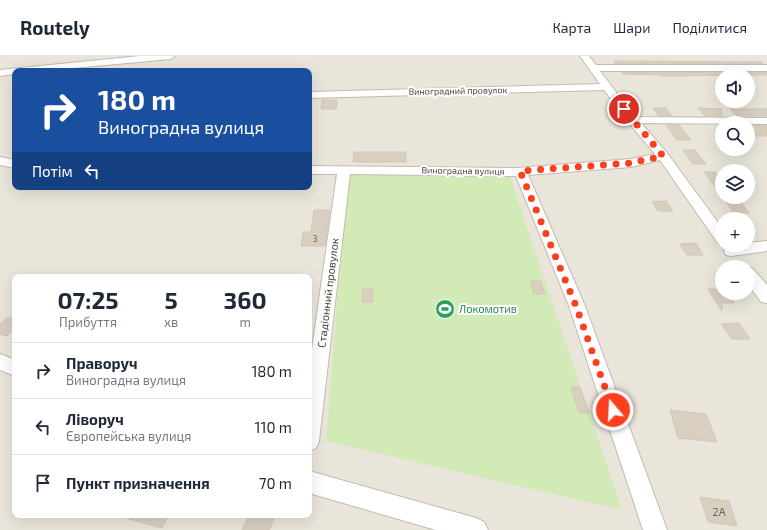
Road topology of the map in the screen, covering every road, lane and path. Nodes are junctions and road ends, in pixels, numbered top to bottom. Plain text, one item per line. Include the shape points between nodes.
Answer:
1 (171, 56) edge
2 (584, 56) edge
3 (42, 68) edge
4 (593, 68) junction
5 (767, 68) edge
6 (12, 72) edge
7 (0, 73) edge
8 (608, 87) junction
9 (312, 95) edge
10 (632, 120) junction
11 (767, 121) edge
12 (663, 156) junction
13 (0, 161) edge
14 (12, 163) edge
15 (312, 170) edge
16 (344, 170) junction
17 (520, 171) junction
18 (715, 229) edge
19 (755, 246) edge
20 (767, 246) edge
21 (732, 252) edge
22 (738, 260) edge
23 (755, 282) edge
24 (767, 297) edge
25 (0, 362) edge
26 (12, 367) edge
27 (312, 417) edge
28 (312, 483) edge
29 (476, 530) edge
30 (655, 530) edge

1 - 3 street
2 - 4 street
4 - 5 street
4 - 8 street
6 - 7 street
8 - 9 street, Виноградний провулок
8 - 10 street
10 - 11 street
10 - 12 street
12 - 17 street, Виноградна вулиця via 631,163
12 - 18 street
13 - 14 street
15 - 16 street, Виноградна вулиця
16 - 17 street, Виноградна вулиця
16 - 27 street, Стадіонний провулок
17 - 30 street via 576,306
19 - 20 street
21 - 22 street
23 - 24 street
25 - 26 street
28 - 29 street

